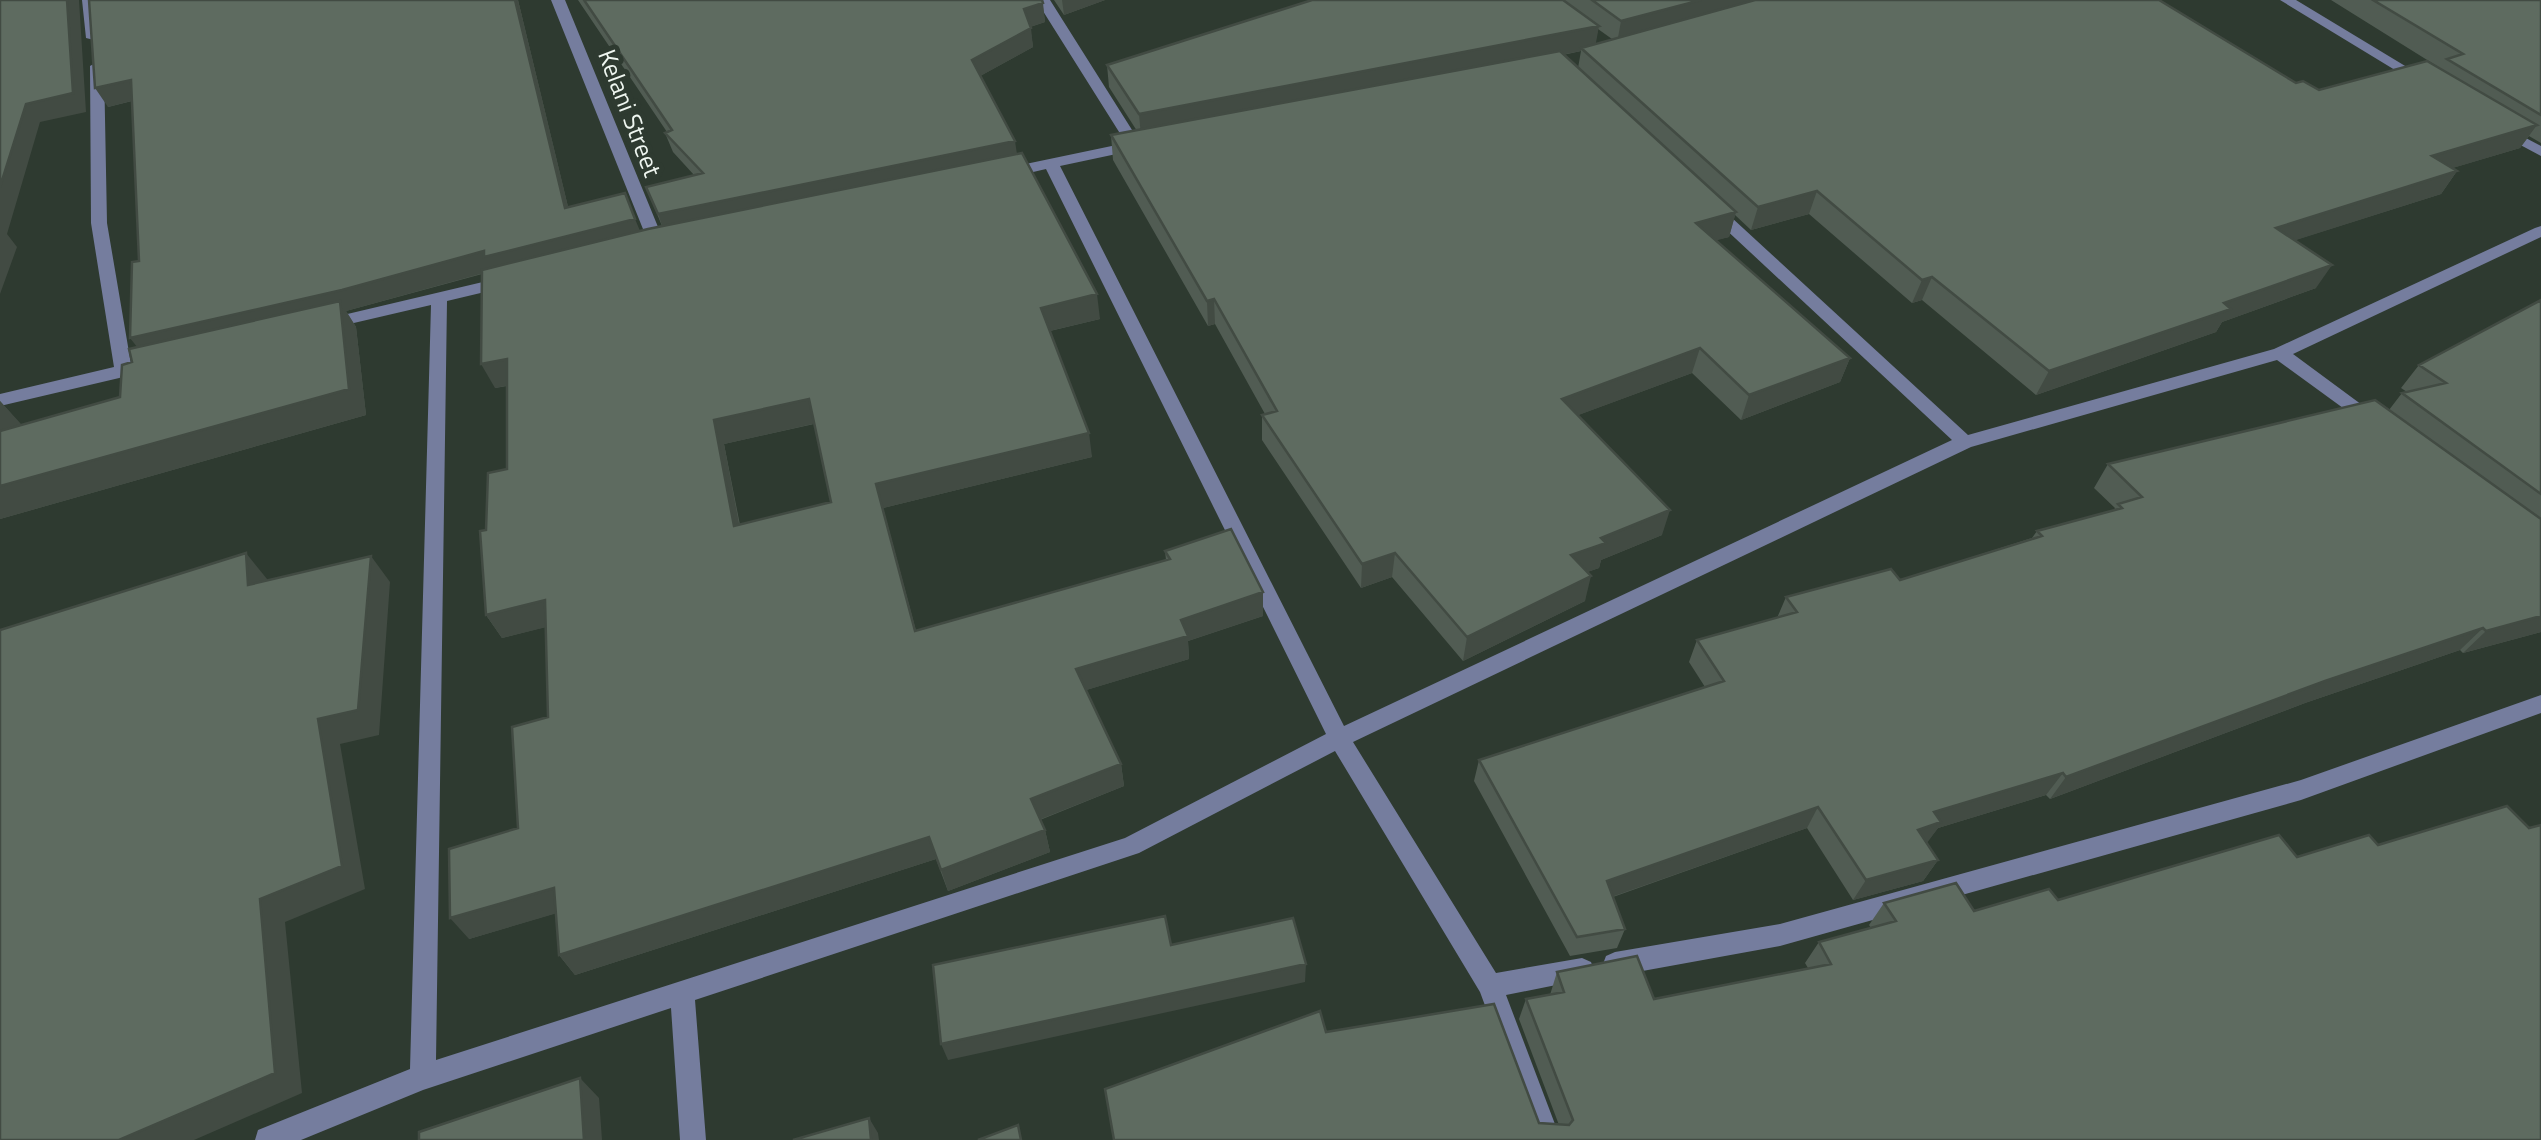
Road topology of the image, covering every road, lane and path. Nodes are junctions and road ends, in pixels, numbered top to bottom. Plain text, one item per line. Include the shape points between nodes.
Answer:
1 (88, 0) edge
2 (558, 0) edge
3 (1042, 0) edge
4 (2287, 0) edge
5 (2440, 92) edge
6 (2490, 122) edge
7 (1154, 143) edge
8 (1135, 146) junction
9 (2541, 152) edge
10 (1051, 164) junction
11 (995, 176) edge
12 (1704, 200) edge
13 (2541, 231) edge
14 (676, 240) edge
15 (657, 244) junction
16 (639, 248) edge
17 (530, 276) edge
18 (440, 299) junction
19 (309, 329) edge
20 (2280, 352) junction
21 (160, 363) edge
22 (123, 371) junction
23 (0, 400) edge
24 (2388, 433) edge
25 (1965, 442) junction
26 (2541, 704) edge
27 (1338, 738) junction
28 (1490, 986) junction
29 (682, 990) junction
30 (423, 1078) junction
31 (268, 1140) edge
32 (693, 1140) edge
33 (1548, 1140) edge

1 - 22 street via 99,223
2 - 15 street, Kelani Street
3 - 8 street
4 - 5 street
6 - 9 street
7 - 8 street
8 - 10 street
10 - 11 street
10 - 27 street
12 - 25 street
13 - 20 street
14 - 15 street
15 - 16 street
17 - 18 street
18 - 19 street
18 - 30 street
20 - 24 street
20 - 25 street
21 - 22 street
22 - 23 street
25 - 27 street
26 - 28 street via 2302,790 1780,934
27 - 28 street
27 - 29 street via 1131,846
28 - 33 street
29 - 30 street
29 - 32 street
30 - 31 street

